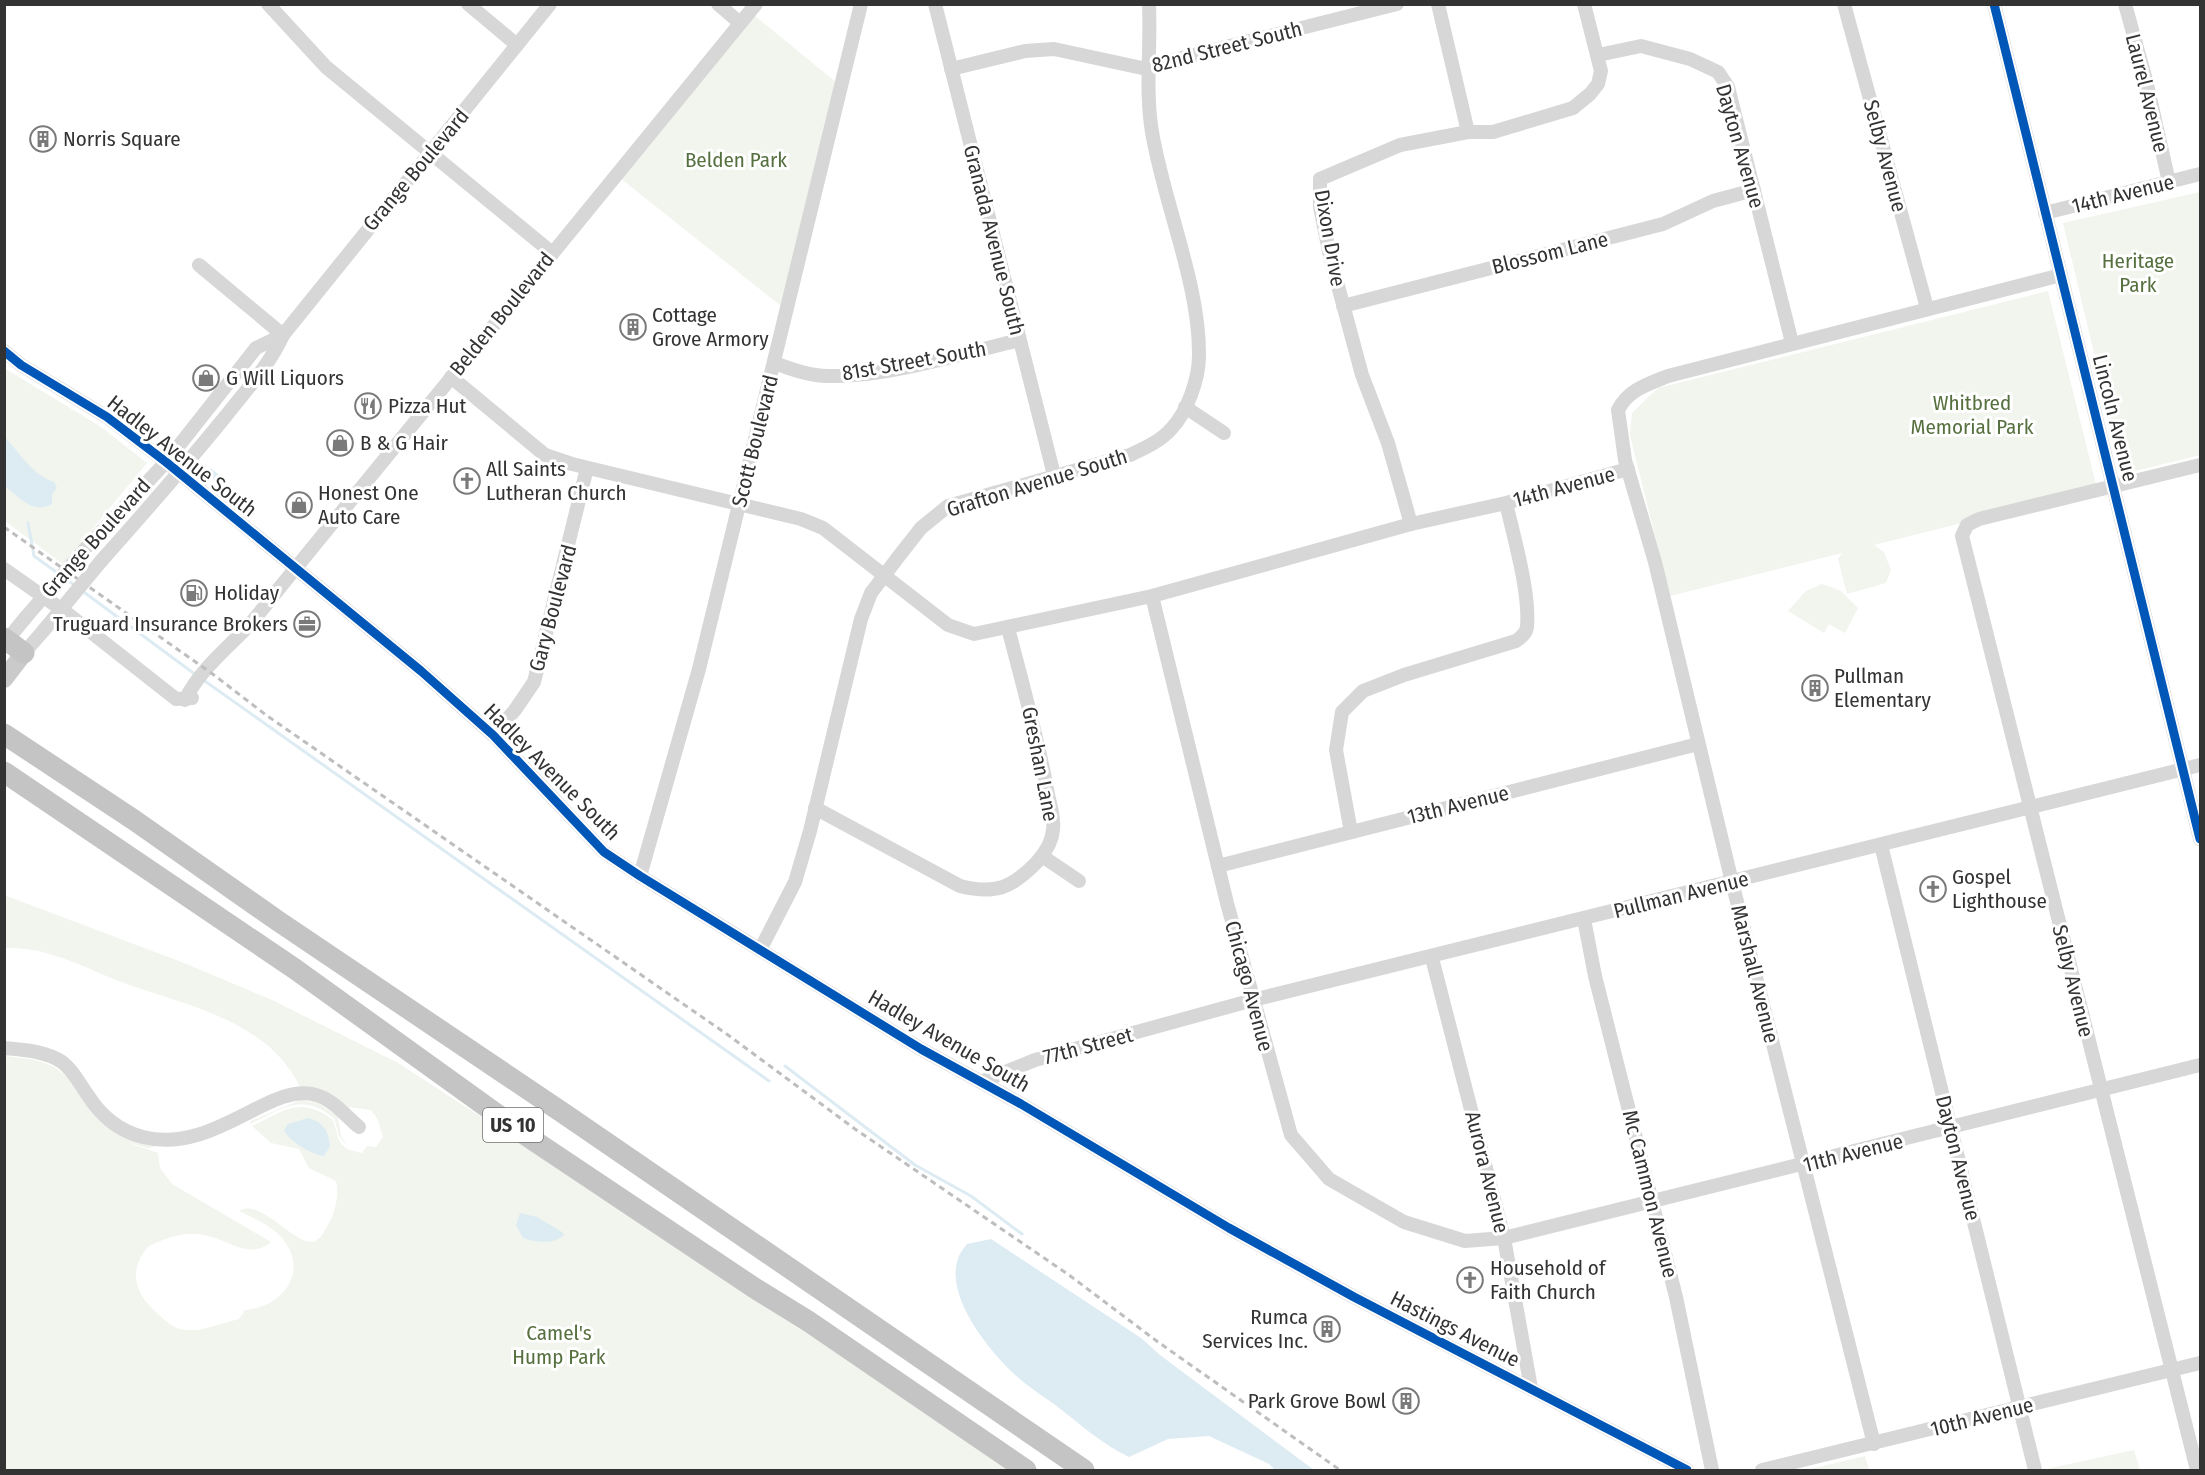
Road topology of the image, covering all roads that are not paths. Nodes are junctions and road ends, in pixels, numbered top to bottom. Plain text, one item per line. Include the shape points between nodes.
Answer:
1 (268, 4) edge
2 (468, 4) edge
3 (550, 4) edge
4 (718, 4) edge
5 (756, 4) edge
6 (861, 4) edge
7 (935, 4) edge
8 (1149, 4) edge
9 (1397, 4) edge
10 (1438, 4) edge
11 (1584, 4) edge
12 (1844, 4) edge
13 (1994, 4) edge
14 (2125, 4) edge
15 (740, 23) junction
16 (517, 45) junction
17 (1598, 54) junction
18 (1148, 67) junction
19 (951, 69) junction
20 (1468, 132) junction
21 (430, 153) junction
22 (2200, 174) edge
23 (2169, 182) junction
24 (1754, 190) junction
25 (2045, 213) junction
26 (551, 252) junction
27 (199, 265) dead end
28 (2061, 275) junction
29 (1343, 306) junction
30 (1927, 308) junction
31 (282, 334) junction
32 (1019, 340) junction
33 (1792, 344) junction
34 (4, 351) edge
35 (774, 363) junction
36 (451, 377) junction
37 (1185, 407) junction
38 (1224, 433) dead end
39 (166, 462) junction
40 (2200, 465) edge
41 (587, 468) junction
42 (1628, 469) junction
43 (180, 472) junction
44 (1054, 476) junction
45 (2113, 487) junction
46 (1506, 503) junction
47 (739, 505) junction
48 (1411, 524) junction
49 (4, 569) edge
50 (295, 569) junction
51 (885, 575) junction
52 (1152, 596) junction
53 (1008, 628) junction
54 (6, 640) edge
55 (24, 653) junction
56 (6, 678) edge
57 (4, 734) edge
58 (493, 735) junction
59 (1698, 744) junction
60 (2200, 765) edge
61 (2183, 770) junction
62 (4, 772) edge
63 (2031, 807) junction
64 (815, 808) junction
65 (1352, 832) junction
66 (2200, 839) edge
67 (1881, 845) junction
68 (1042, 856) junction
69 (1218, 866) junction
70 (640, 876) junction
71 (1079, 881) dead end
72 (1732, 882) junction
73 (1584, 919) junction
74 (760, 950) junction
75 (1432, 958) junction
76 (1253, 1000) junction
77 (1161, 1026) joint
78 (4, 1048) edge
79 (2200, 1065) edge
80 (981, 1082) junction
81 (2100, 1090) junction
82 (359, 1127) dead end
83 (1951, 1128) junction
84 (1804, 1164) junction
85 (1652, 1201) junction
86 (1209, 1216) joint
87 (1504, 1238) junction
88 (2200, 1363) edge
89 (2172, 1370) junction
90 (1531, 1388) junction
91 (2021, 1407) junction
92 (1874, 1444) junction
93 (1026, 1470) edge
94 (1084, 1470) edge
95 (1687, 1470) edge
96 (1712, 1470) edge
97 (1762, 1470) edge
98 (2035, 1470) edge
99 (2197, 1470) edge

1 - 21 street via 326,67
2 - 16 street
3 - 16 street, Grange Boulevard
4 - 15 street
5 - 15 street, Belden Boulevard
6 - 35 street, Scott Boulevard
7 - 19 street, Granada Avenue South
8 - 18 street, Grafton Avenue South
9 - 18 street, 82nd Street South
10 - 20 street
11 - 17 street, Dixon Drive
12 - 30 street, Selby Avenue
13 - 25 street, Lincoln Avenue
14 - 23 street, Laurel Avenue
15 - 26 street, Belden Boulevard
16 - 21 street, Grange Boulevard
17 - 20 street, Dixon Drive via 1598,84 1573,108 1493,132
17 - 24 street, Dayton Avenue via 1641,46 1690,59 1718,72 1728,87
18 - 19 street, 82nd Street South via 1054,49 1025,51
18 - 37 street, Grafton Avenue South via 1152,132 1190,286 1199,354
19 - 32 street, Granada Avenue South
20 - 29 street, Dixon Drive via 1400,146 1320,179 1320,207
21 - 26 street
21 - 31 street, Grange Boulevard
22 - 23 street, 14th Avenue
23 - 25 street, 14th Avenue
24 - 29 street, Blossom Lane via 1713,201 1663,224
24 - 33 street, Dayton Avenue
25 - 28 street, Lincoln Avenue
26 - 36 street, Belden Boulevard
27 - 31 street
28 - 30 street, 14th Avenue
28 - 45 street, Lincoln Avenue
29 - 48 street, Dixon Drive
30 - 33 street, 14th Avenue
31 - 39 street, Grange Boulevard via 256,348
31 - 43 street, Grange Boulevard via 273,357
32 - 35 street, 81st Street South via 911,366 841,375 802,373
32 - 44 street, Granada Avenue South
33 - 42 street, 14th Avenue via 1668,376 1630,394 1618,410
34 - 39 street, Hadley Avenue South via 107,417
35 - 47 street, Scott Boulevard
36 - 41 street, 14th Avenue via 545,455
36 - 50 street, Belden Boulevard
37 - 38 street
37 - 44 street, Grafton Avenue South via 1173,428 1157,442 1130,455
39 - 43 street, Hadley Avenue South
39 - 54 street, Grange Boulevard, bridge
40 - 45 street
41 - 47 street, 14th Avenue
41 - 58 street, Gary Boulevard via 534,682
42 - 46 street, 14th Avenue
42 - 59 street, Marshall Avenue via 1655,562
43 - 50 street, Hadley Avenue South
43 - 55 street, Grange Boulevard, bridge
44 - 51 street, Grafton Avenue South via 948,506 921,528
45 - 61 street, Lincoln Avenue
45 - 63 street, Selby Avenue via 1978,519 1967,525 1962,536
46 - 48 street, 14th Avenue
46 - 65 street via 1527,628 1516,641 1363,691 1342,712 1336,750
47 - 51 street, 14th Avenue via 823,528
47 - 70 street, Scott Boulevard via 699,669
48 - 52 street, 14th Avenue
49 - 50 street, Belden Boulevard via 176,699 185,700 196,697
50 - 58 street, Hadley Avenue South
51 - 53 street, 14th Avenue via 948,625 964,632
51 - 64 street, Grafton Avenue South via 861,620
52 - 53 street, 14th Avenue
52 - 69 street, Chicago Avenue
53 - 68 street, Greshan Lane via 1040,748 1054,827 1052,841
54 - 55 highway
55 - 56 main road
57 - 94 highway, US 10
58 - 70 street, Hadley Avenue South via 604,852
59 - 65 street, 13th Avenue
59 - 72 street, Marshall Avenue
60 - 61 street, Pullman Avenue
61 - 63 street, Pullman Avenue
61 - 66 street, Lincoln Avenue
62 - 93 highway, US 10 via 296,969 527,1136
63 - 67 street, Pullman Avenue
63 - 81 street, Selby Avenue
64 - 68 street, Greshan Lane via 960,886 980,891 1012,884
64 - 74 street, Grafton Avenue South via 795,882
65 - 69 street, 13th Avenue
67 - 72 street, Pullman Avenue
67 - 83 street, Dayton Avenue
68 - 71 street
69 - 76 street, Chicago Avenue
70 - 74 street, Hadley Avenue South
72 - 73 street, Pullman Avenue
72 - 84 street, Marshall Avenue
73 - 75 street, Pullman Avenue
73 - 85 street, Mc Cammon Avenue
74 - 80 street, Hadley Avenue South
75 - 76 street, Pullman Avenue
75 - 87 street, Aurora Avenue
76 - 77 street, Pullman Avenue
76 - 87 street, Chicago Avenue via 1291,1135 1329,1179 1404,1222 1449,1238
77 - 80 street, 77th Street via 1035,1060
78 - 82 street via 42,1053 63,1063 106,1118 150,1139 196,1138 284,1097 303,1093 324,1099
79 - 81 street, 11th Avenue
80 - 86 street, Hadley Avenue South
81 - 83 street, 11th Avenue
81 - 89 street, Selby Avenue
83 - 84 street, 11th Avenue
83 - 91 street, Dayton Avenue
84 - 85 street, 11th Avenue
84 - 92 street, Marshall Avenue
85 - 87 street, 11th Avenue
85 - 96 street, Mc Cammon Avenue
86 - 90 street, Hastings Avenue via 1354,1297
87 - 90 street, Aurora Avenue
88 - 89 street, 10th Avenue
89 - 91 street, 10th Avenue
89 - 99 street, Selby Avenue
90 - 95 street, Hastings Avenue
91 - 92 street, 10th Avenue
91 - 98 street, Dayton Avenue
92 - 97 street, 10th Avenue

